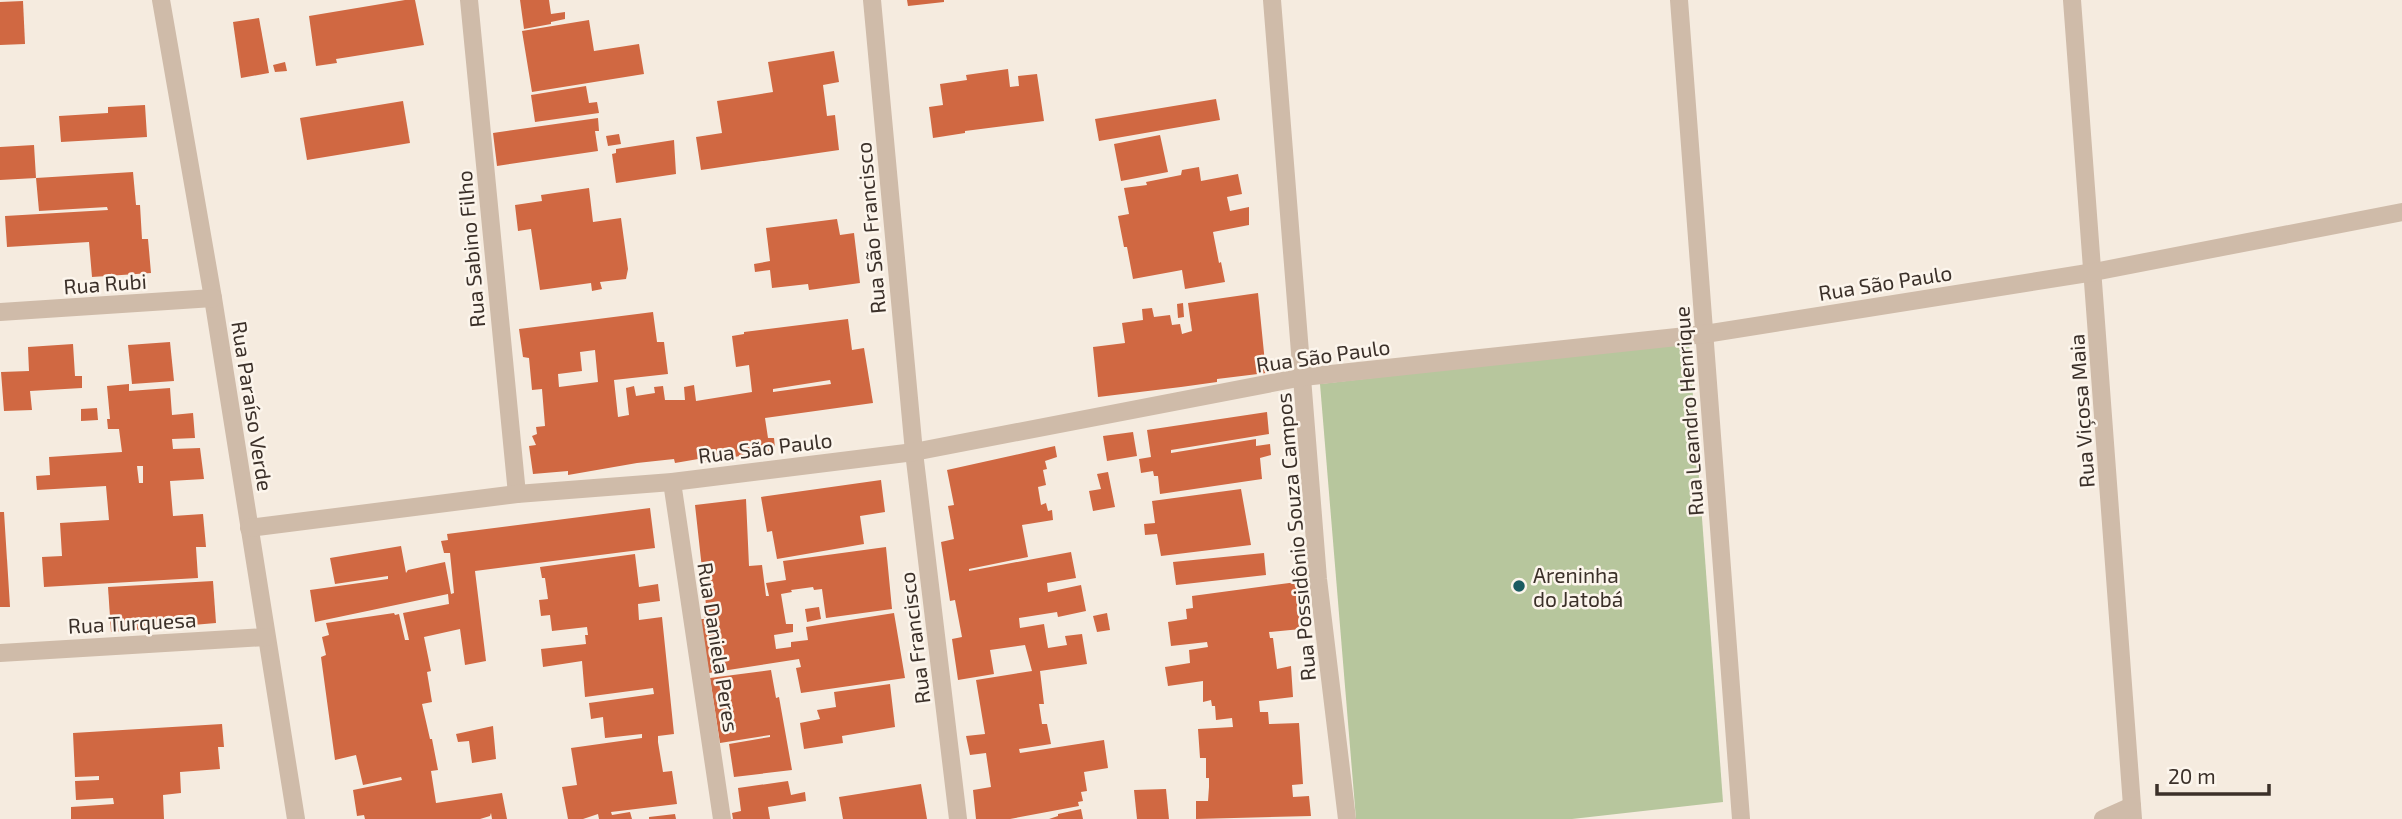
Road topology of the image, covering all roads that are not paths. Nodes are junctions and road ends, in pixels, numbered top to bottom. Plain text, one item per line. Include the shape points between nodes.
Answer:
1 (161, 0) edge
2 (469, 0) edge
3 (872, 0) edge
4 (1272, 0) edge
5 (1679, 0) edge
6 (2072, 0) edge
7 (2402, 212) edge
8 (2094, 272) junction
9 (213, 298) junction
10 (0, 313) edge
11 (1705, 334) junction
12 (1303, 377) junction
13 (914, 452) junction
14 (672, 482) junction
15 (517, 494) junction
16 (249, 527) junction
17 (266, 637) junction
18 (0, 653) edge
19 (2132, 812) edge
20 (296, 819) edge
21 (722, 819) edge
22 (958, 819) edge
23 (1347, 819) edge
24 (1741, 819) edge
25 (2103, 819) edge

1 - 9 street, Rua Paraíso Verde
2 - 15 street, Rua Sabino Filho
3 - 13 street, Rua São Francisco
4 - 12 street, Rua Possidônio Souza Campos
5 - 11 street, Rua Leandro Henrique
6 - 8 street, Rua Viçosa Maia
7 - 8 street, Rua São Paulo
8 - 11 street, Rua São Paulo
8 - 19 street, Rua Viçosa Maia
9 - 10 street, Rua Rubi
9 - 16 street, Rua Paraíso Verde
11 - 12 street, Rua São Paulo
11 - 24 street, Rua Leandro Henrique
12 - 13 street, Rua São Paulo
12 - 23 street, Rua Possidônio Souza Campos via 1318,579
13 - 14 street, Rua São Paulo
13 - 22 street, Rua Francisco
14 - 15 street, Rua São Paulo
14 - 21 street, Rua Daniela Peres
15 - 16 street, Rua São Paulo
16 - 17 street, Rua Paraíso Verde
17 - 18 street, Rua Turquesa
17 - 20 street, Rua Paraíso Verde
19 - 25 street

